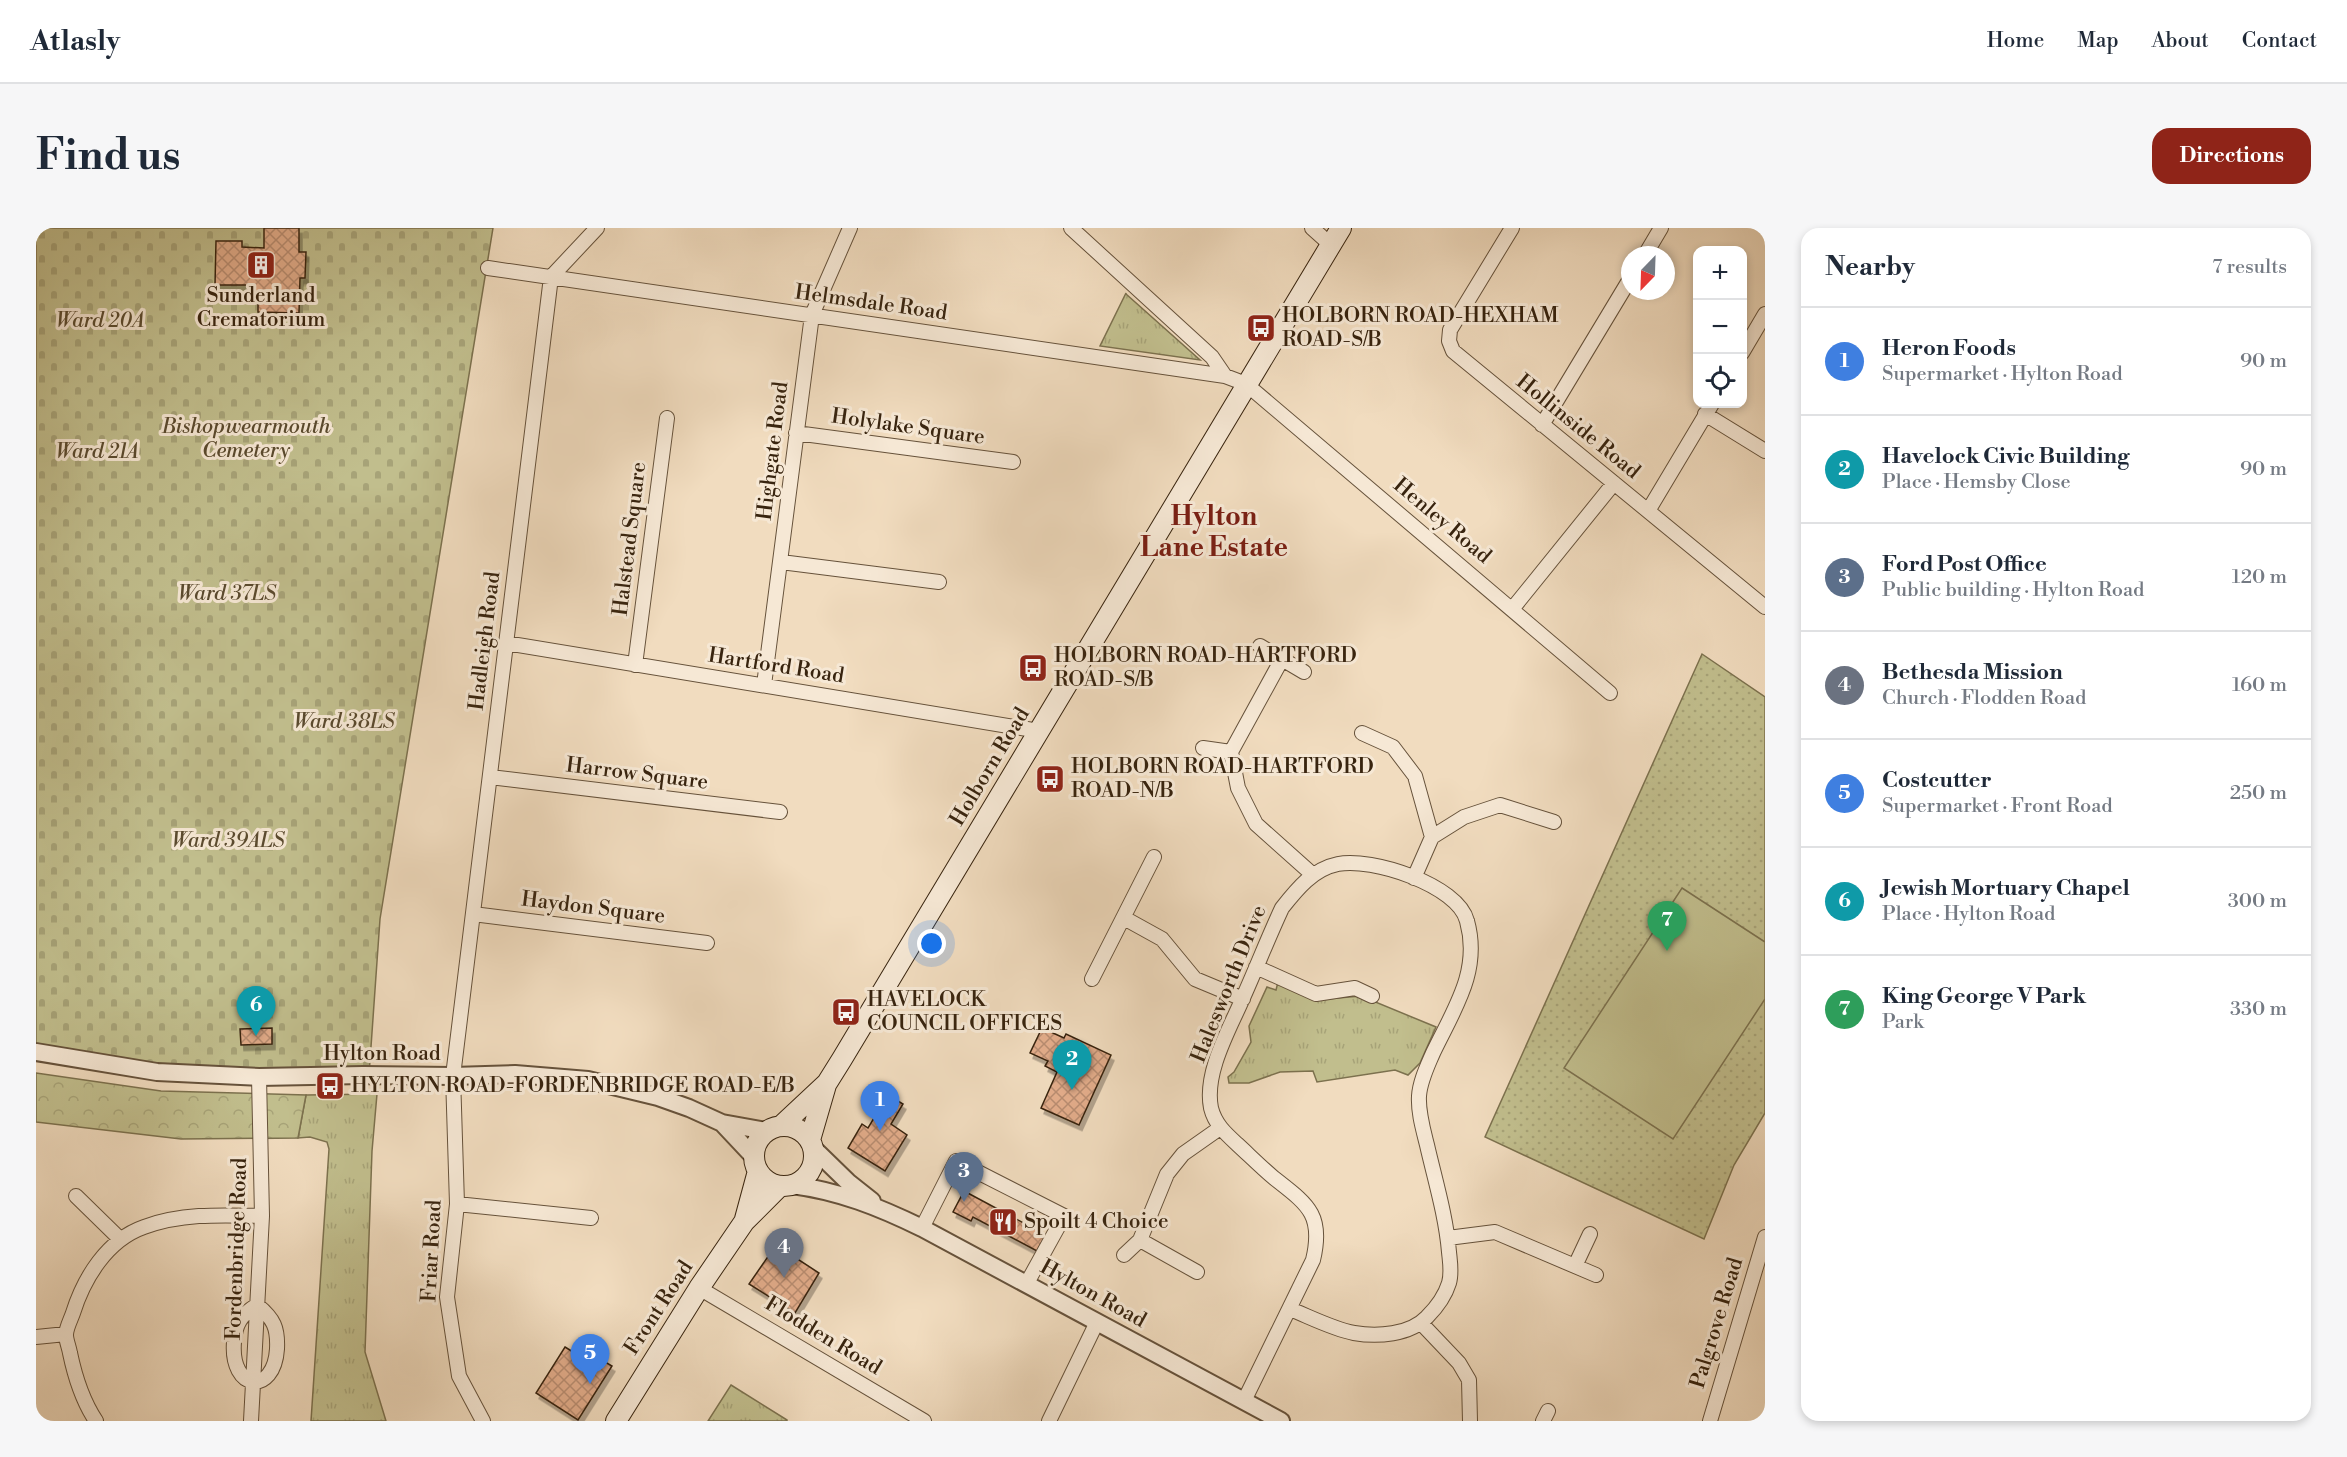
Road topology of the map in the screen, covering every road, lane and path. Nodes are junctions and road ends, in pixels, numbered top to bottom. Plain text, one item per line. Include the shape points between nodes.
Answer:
1 (597, 228) edge
2 (850, 228) edge
3 (1071, 228) edge
4 (1312, 228) edge
5 (1512, 228) edge
6 (1661, 228) edge
7 (1336, 236) edge
8 (1650, 246) edge
9 (488, 268) dead end
10 (551, 277) junction
11 (1621, 294) edge
12 (1765, 314) edge
13 (812, 315) junction
14 (1747, 346) edge
15 (1225, 376) junction
16 (1246, 384) junction
17 (1709, 409) edge
18 (667, 418) dead end
19 (1542, 425) junction
20 (796, 433) junction
21 (1765, 451) edge
22 (1013, 462) dead end
23 (1614, 483) junction
24 (1648, 511) junction
25 (781, 562) junction
26 (939, 582) dead end
27 (1765, 607) edge
28 (1513, 608) junction
29 (506, 643) junction
30 (1260, 646) dead end
31 (1282, 659) junction
32 (636, 665) junction
33 (1304, 672) dead end
34 (764, 686) junction
35 (1610, 693) dead end
36 (1039, 731) junction
37 (1362, 733) dead end
38 (1203, 748) dead end
39 (1231, 752) junction
40 (490, 777) junction
41 (780, 812) dead end
42 (1554, 822) dead end
43 (1432, 837) junction
44 (1154, 857) dead end
45 (1312, 874) junction
46 (1414, 878) junction
47 (473, 915) junction
48 (1124, 918) junction
49 (707, 943) dead end
50 (1256, 967) junction
51 (1092, 979) dead end
52 (1372, 996) dead end
53 (1243, 999) junction
54 (36, 1052) edge
55 (453, 1076) junction
56 (260, 1077) junction
57 (826, 1083) junction
58 (722, 1123) junction
59 (774, 1128) junction
60 (1220, 1128) junction
61 (811, 1144) junction
62 (755, 1163) junction
63 (786, 1185) junction
64 (76, 1196) dead end
65 (457, 1204) junction
66 (883, 1209) junction
67 (262, 1216) junction
68 (591, 1218) dead end
69 (744, 1222) junction
70 (922, 1228) junction
71 (1590, 1234) dead end
72 (1448, 1238) junction
73 (1765, 1238) edge
74 (120, 1239) junction
75 (1140, 1240) junction
76 (1124, 1255) dead end
77 (1575, 1266) junction
78 (1197, 1272) dead end
79 (1596, 1275) dead end
80 (1027, 1283) junction
81 (699, 1288) junction
82 (257, 1305) junction
83 (1290, 1309) junction
84 (1097, 1322) junction
85 (1421, 1323) junction
86 (66, 1334) junction
87 (36, 1337) edge
88 (253, 1382) junction
89 (1244, 1401) junction
90 (96, 1421) edge
91 (251, 1421) edge
92 (483, 1421) edge
93 (616, 1421) edge
94 (924, 1421) edge
95 (1049, 1421) edge
96 (1281, 1421) edge
97 (1470, 1421) edge
98 (1710, 1421) edge

1 - 10 street
2 - 13 street, Highgate Road
3 - 15 street via 1212,357
4 - 7 street
5 - 19 street, Hollinside Road via 1452,325 1449,341 1457,355
6 - 8 street
7 - 16 main road, Holborn Road
9 - 10 street, Helmsdale Road
10 - 13 street, Helmsdale Road
10 - 29 street, Hadleigh Road
11 - 19 street
12 - 14 street
13 - 15 street, Helmsdale Road
13 - 20 street, Highgate Road
15 - 16 street, Helmsdale Road
16 - 28 street, Henley Road
16 - 36 main road, Holborn Road
17 - 21 street
17 - 24 street
18 - 32 street, Halstead Square
19 - 23 street, Hollinside Road
20 - 22 street, Holylake Square
20 - 25 street, Highgate Road
23 - 24 street, Hollinside Road
23 - 28 street
24 - 27 street, Hollinside Road
25 - 26 street
25 - 34 street, Highgate Road
28 - 35 street, Henley Road
29 - 32 street, Hartford Road
29 - 40 street, Hadleigh Road
30 - 31 street
31 - 33 street
31 - 39 street
32 - 34 street, Hartford Road
34 - 36 street, Hartford Road
36 - 57 main road, Holborn Road
37 - 43 street via 1393,747 1414,776
38 - 39 street
39 - 45 street via 1238,788 1256,824
40 - 41 street, Harrow Square
40 - 47 street, Hadleigh Road
42 - 43 street via 1500,805 1464,817
43 - 46 street
44 - 48 street
45 - 46 street, Halesworth Drive via 1337,864 1363,862
45 - 50 street, Halesworth Drive via 1282,908
46 - 72 street, Halesworth Drive via 1454,899 1467,917 1471,938 1468,974 1424,1074 1419,1096 1421,1121
47 - 49 street, Haydon Square
47 - 55 street, Hadleigh Road
48 - 51 street
48 - 53 street via 1162,939 1195,979
50 - 52 street via 1316,994 1355,988
50 - 53 street, Halesworth Drive
53 - 60 street, Halesworth Drive via 1219,1052 1211,1084 1211,1107
54 - 56 street, Hylton Road via 157,1072
55 - 56 street, Hylton Road
55 - 58 street, Hylton Road via 515,1074 588,1080 658,1097
55 - 65 street, Friar Road
56 - 67 street, Fordenbridge Road
57 - 59 main road, Holborn Road
57 - 61 main road, Holborn Road
58 - 59 street, Hylton Road
58 - 62 street, Hylton Road
59 - 61 main road via 792,1126
59 - 62 main road via 759,1138
60 - 75 street via 1184,1154 1167,1174
60 - 83 street, Halesworth Drive via 1299,1196 1317,1227 1313,1260
61 - 63 main road via 814,1160 810,1171 802,1180
61 - 66 street, Hylton Road via 848,1182
62 - 63 main road via 767,1181
62 - 69 main road, Front Road
63 - 66 street, Hylton Road via 824,1189
63 - 69 main road, Front Road
64 - 74 street
65 - 68 street
65 - 92 street, Friar Road via 447,1297 459,1376
66 - 70 street, Hylton Road
67 - 74 street via 176,1217 142,1227
67 - 82 street, Fordenbridge Road
69 - 81 main road, Front Road
70 - 80 street, Hylton Road
70 - 80 street via 956,1161 1065,1216
71 - 77 street
72 - 77 street via 1495,1232
72 - 85 street, Halesworth Drive via 1448,1285 1436,1308
73 - 98 street, Palgrove Road
74 - 86 street via 87,1279
75 - 76 street
75 - 78 street
77 - 79 street
80 - 84 street, Hylton Road
81 - 93 main road, Front Road
81 - 94 street, Flodden Road
82 - 88 street, Fordenbridge Road
82 - 88 street via 237,1324 233,1352 237,1371
82 - 88 street via 273,1319 278,1335 273,1370 263,1380
83 - 85 street via 1353,1333 1397,1332
83 - 89 street, Halesworth Drive
84 - 89 street, Hylton Road
84 - 95 street
85 - 97 street via 1469,1380
86 - 87 street
86 - 90 street via 75,1377 85,1405
88 - 91 street, Fordenbridge Road
89 - 96 street, Hylton Road

